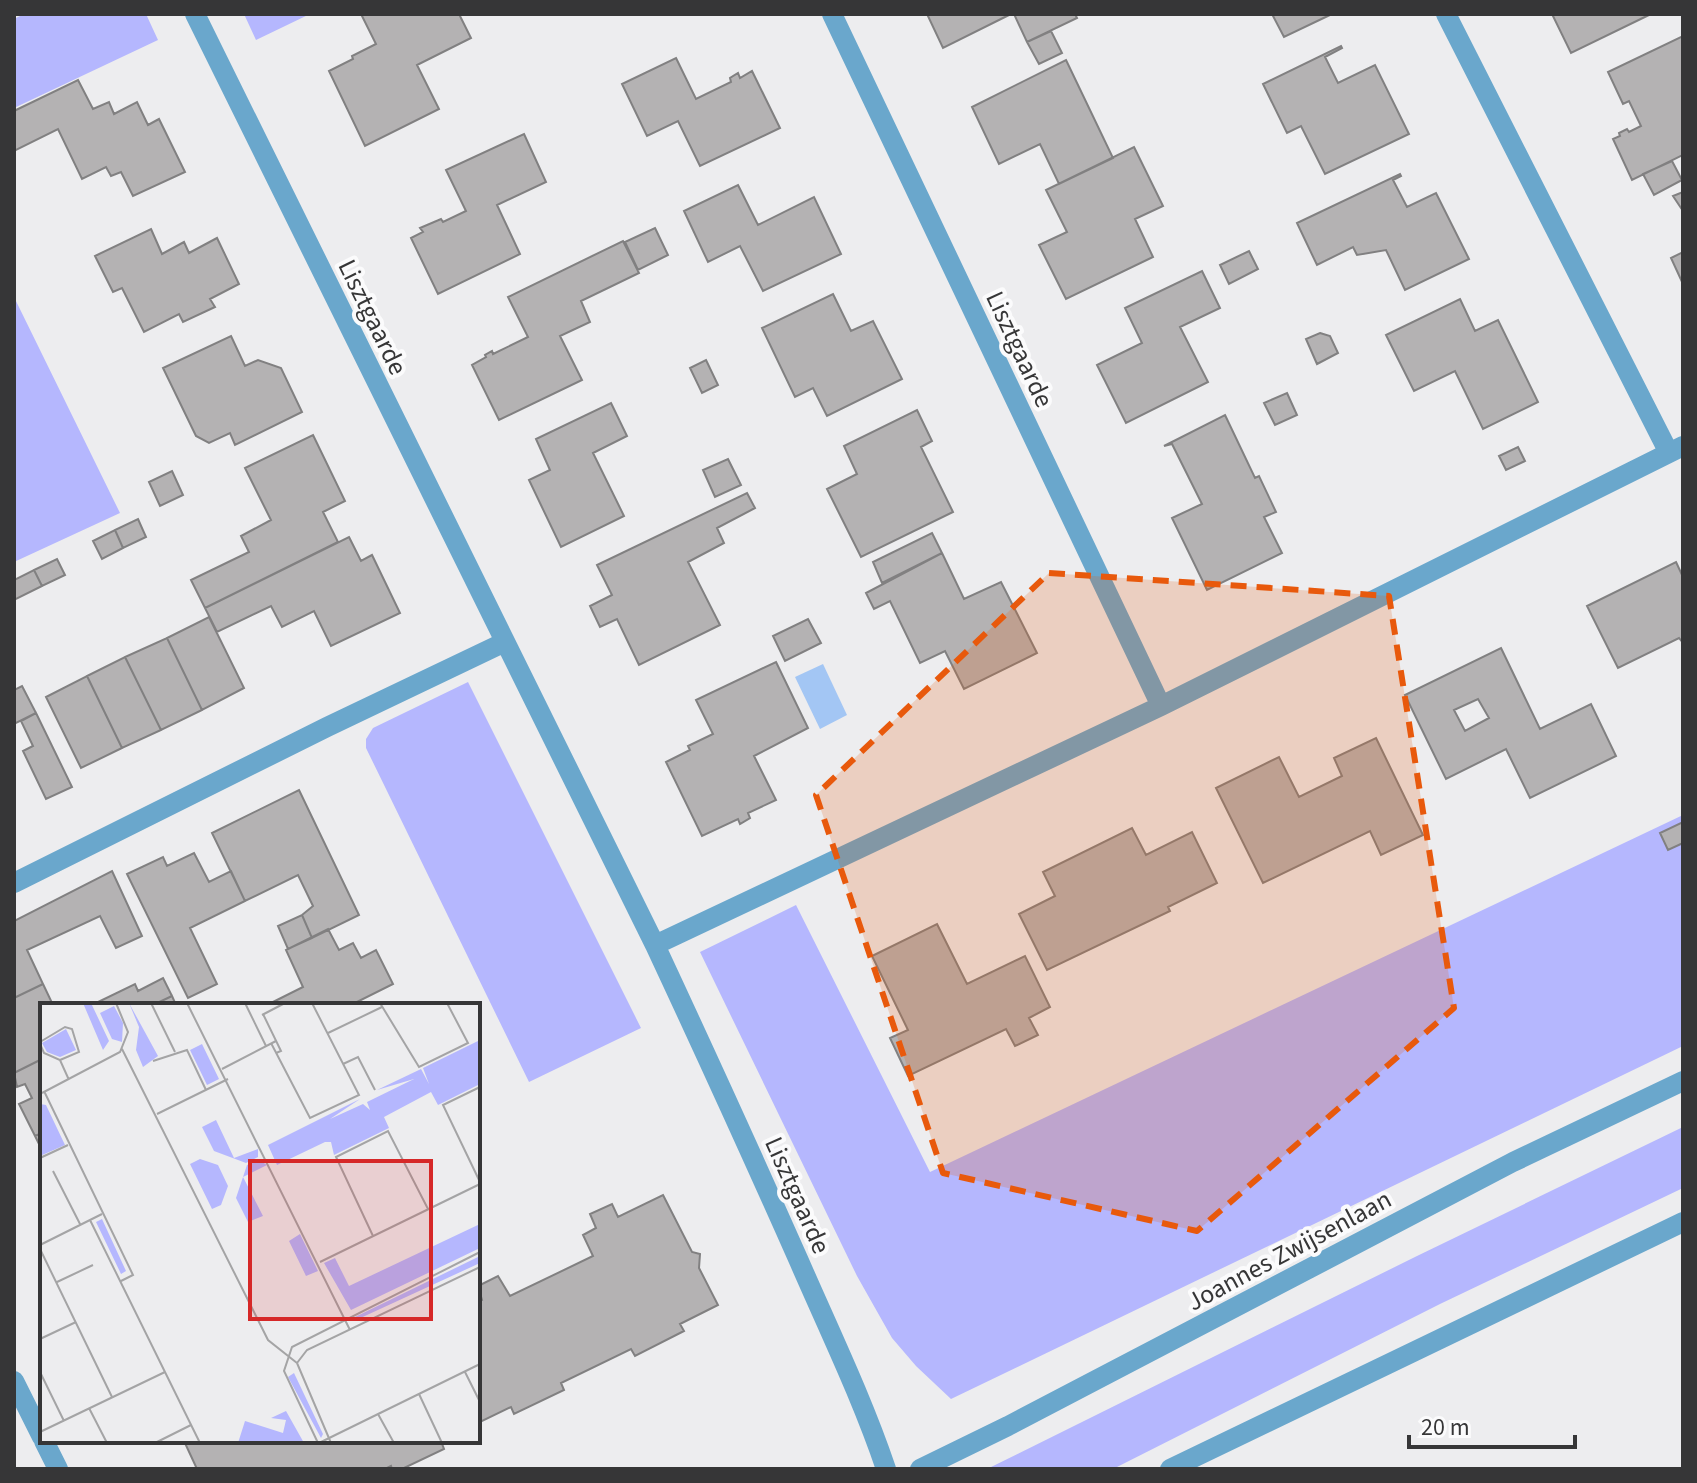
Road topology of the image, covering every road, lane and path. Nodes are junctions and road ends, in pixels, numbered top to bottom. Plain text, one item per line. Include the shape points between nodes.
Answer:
1 (195, 14) edge
2 (832, 14) edge
3 (1446, 14) edge
4 (1676, 450) edge
5 (505, 642) junction
6 (1161, 706) junction
7 (14, 883) edge
8 (655, 945) junction
9 (1683, 1081) edge
10 (1683, 1222) edge
11 (14, 1381) edge
12 (40, 1433) edge
13 (45, 1443) edge
14 (58, 1469) edge
15 (886, 1469) edge
16 (920, 1469) edge
17 (1170, 1469) edge

1 - 5 street, Lisztgaarde
2 - 6 street, Lisztgaarde
3 - 4 street
4 - 6 street
5 - 7 street
5 - 8 street, Lisztgaarde
6 - 8 street
8 - 15 street, Lisztgaarde via 827,1325
9 - 16 street, Joannes Zwijsenlaan via 1498,1169
10 - 17 street
11 - 12 street
13 - 14 street

